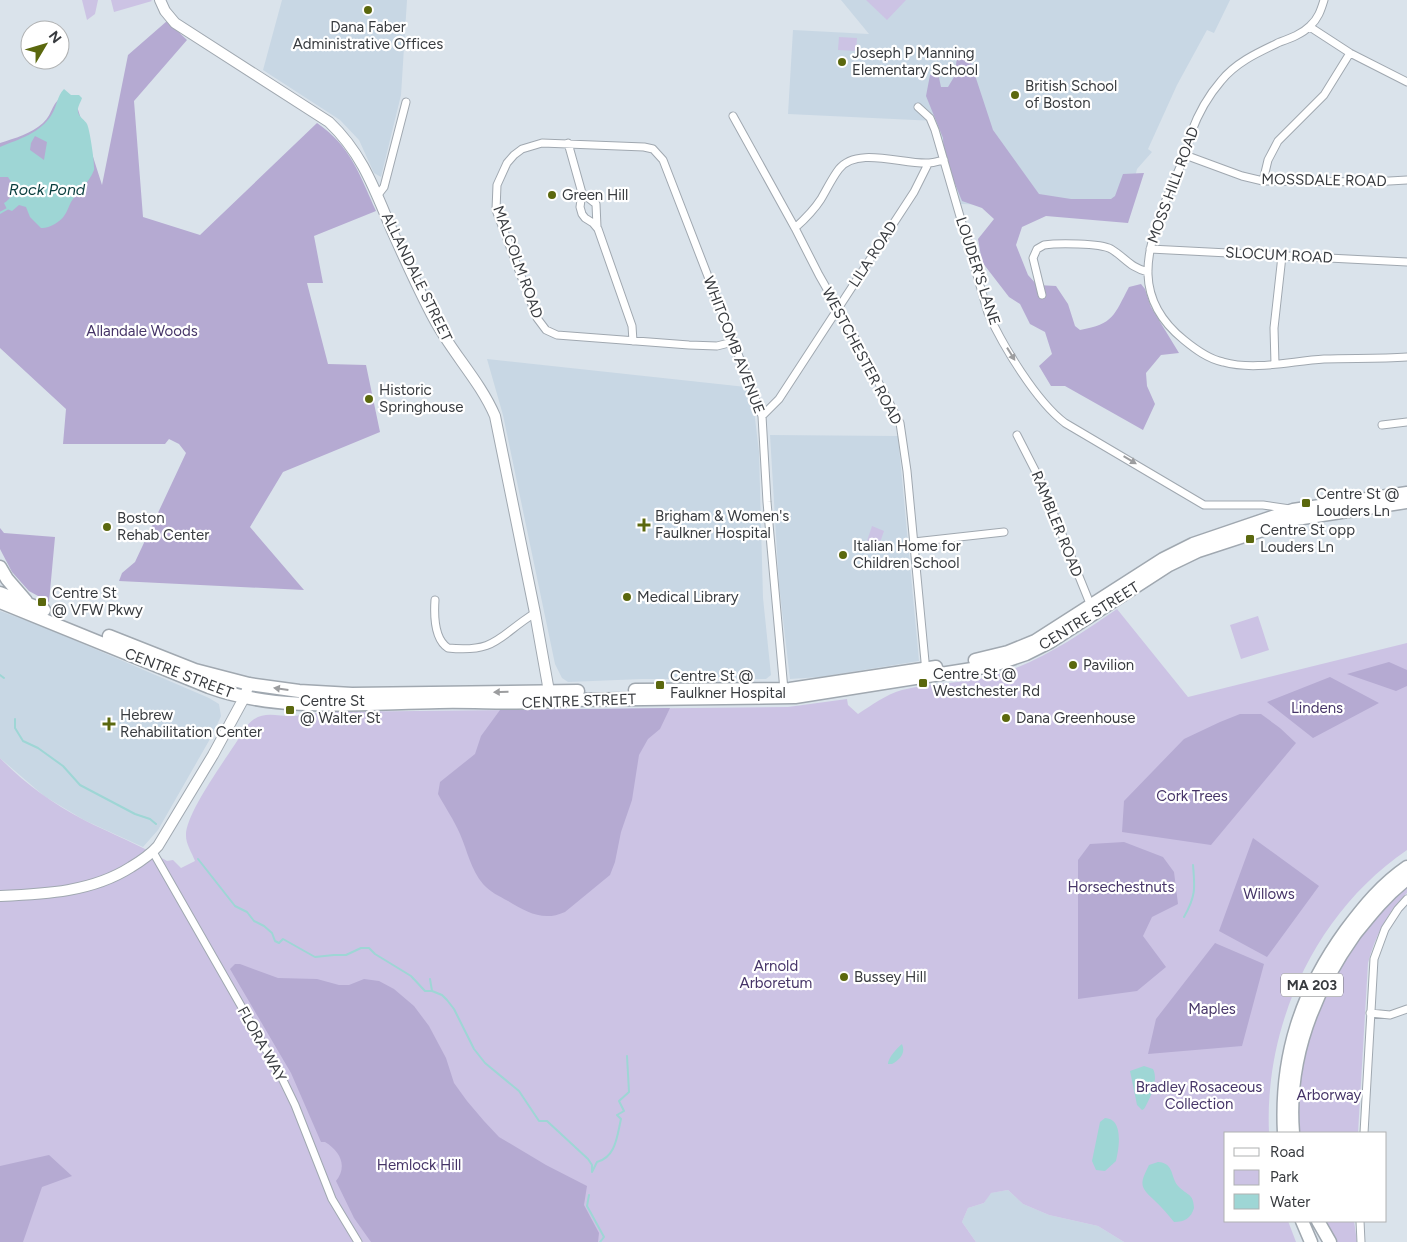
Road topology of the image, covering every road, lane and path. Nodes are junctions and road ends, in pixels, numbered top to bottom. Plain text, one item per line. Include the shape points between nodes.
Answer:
1 (160, 0) edge
2 (1324, 0) edge
3 (1310, 27) junction
4 (1350, 53) junction
5 (1407, 82) edge
6 (406, 102) dead end
7 (918, 108) dead end
8 (732, 116) dead end
9 (568, 143) junction
10 (1185, 156) junction
11 (944, 160) junction
12 (928, 164) junction
13 (1407, 180) edge
14 (1263, 181) junction
15 (582, 192) junction
16 (377, 196) junction
17 (795, 228) junction
18 (598, 229) junction
19 (1150, 249) junction
20 (1282, 256) junction
21 (1407, 262) edge
22 (1148, 272) junction
23 (1042, 295) dead end
24 (838, 308) junction
25 (633, 341) junction
26 (733, 342) junction
27 (1407, 358) edge
28 (1275, 364) junction
29 (762, 416) junction
30 (1407, 422) edge
31 (1382, 425) dead end
32 (1017, 435) dead end
33 (1407, 492) edge
34 (1407, 502) edge
35 (1252, 505) junction
36 (1296, 510) junction
37 (1256, 516) junction
38 (1004, 532) dead end
39 (914, 542) junction
40 (0, 567) edge
41 (0, 593) edge
42 (436, 600) dead end
43 (0, 602) edge
44 (28, 603) junction
45 (1093, 610) junction
46 (535, 614) junction
47 (926, 673) junction
48 (249, 684) junction
49 (784, 694) junction
50 (550, 696) junction
51 (244, 698) junction
52 (153, 852) junction
53 (1407, 868) edge
54 (1407, 879) edge
55 (0, 896) edge
56 (1407, 899) edge
57 (1407, 1009) edge
58 (1370, 1013) junction
59 (1284, 1132) edge
60 (1293, 1132) edge
61 (1364, 1132) edge
62 (1302, 1222) edge
63 (1319, 1222) edge
64 (1360, 1222) edge
65 (358, 1242) edge
66 (1311, 1242) edge
67 (1330, 1242) edge
68 (1361, 1242) edge

1 - 16 street, ALLANDALE STREET via 175,23 329,122 357,154
2 - 3 street
3 - 4 street
3 - 10 street, MOSS HILL ROAD via 1230,70 1202,107
4 - 5 street
4 - 14 street via 1324,95 1278,141 1268,160
6 - 16 street via 384,187
7 - 11 street, LOUDER'S LANE via 933,122
8 - 17 street, WESTCHESTER ROAD
9 - 15 street
9 - 25 street, MALCOLM ROAD via 542,143 514,154 496,184 496,210 537,318 546,330 557,335
9 - 26 street, WHITCOMB AVENUE via 644,147 659,154
10 - 14 street, MOSSDALE ROAD
10 - 19 street, MOSS HILL ROAD
11 - 12 street
11 -> 35 street, LOUDER'S LANE via 988,312 1017,365 1054,412 1065,423 1200,503 1210,506
12 - 17 street via 862,158 847,162 839,168 808,216
12 - 24 street, LILA ROAD via 914,192
13 - 14 street, MOSSDALE ROAD
15 - 18 street via 596,204
15 - 18 street via 582,214
16 - 46 street, ALLANDALE STREET via 435,321 495,416
17 - 24 street, WESTCHESTER ROAD
18 - 25 street via 632,326
19 - 20 street, SLOCUM ROAD
19 - 22 street, MOSS HILL ROAD
20 - 21 street, SLOCUM ROAD
20 - 28 street via 1274,328
22 - 23 street via 1134,268 1114,251 1102,246 1044,245 1033,258
22 - 28 street, MOSS HILL ROAD via 1151,293 1160,314 1195,349 1223,363 1245,366
24 - 29 street, LILA ROAD via 780,399
24 - 39 street, WESTCHESTER ROAD via 900,423
25 - 26 street, MALCOLM ROAD via 717,346
26 - 29 street, WHITCOMB AVENUE
27 - 28 street, MOSS HILL ROAD via 1324,359
29 - 49 street, WHITCOMB AVENUE
30 - 31 street
32 - 45 street, RAMBLER ROAD via 1040,480
33 - 36 highway, CENTRE STREET
34 - 45 highway, CENTRE STREET via 1296,519 1206,548
35 - 36 street, LOUDER'S LANE
35 - 37 street
36 - 37 highway, CENTRE STREET
37 - 45 highway, CENTRE STREET via 1180,549
38 - 39 street
39 - 47 street, WESTCHESTER ROAD
40 - 44 highway
41 - 44 highway, CENTRE STREET
42 - 46 street via 438,638 448,648 492,644
43 - 51 highway, CENTRE STREET via 193,681
44 - 48 highway, CENTRE STREET via 176,664
45 - 47 highway, CENTRE STREET via 1018,648
46 - 50 street, ALLANDALE STREET
47 - 49 highway, CENTRE STREET via 823,685
50 -> 48 highway, CENTRE STREET via 347,694 299,692
48 - 51 street
49 - 50 highway, CENTRE STREET via 564,700
50 - 51 highway, CENTRE STREET via 305,704
51 - 52 street
52 - 55 street via 124,872 100,883 67,890
52 - 65 street, FLORA WAY via 280,1074 332,1199
53 - 59 highway, MA 203 via 1382,887 1359,913 1326,959 1308,993 1294,1029 1288,1057
54 - 60 highway, MA 203 via 1368,918 1335,963 1315,1002 1304,1030 1298,1060 1292,1104
56 - 58 street via 1389,922 1377,948
57 - 58 street via 1390,1015
58 - 61 street
62 - 66 highway
63 - 67 highway
64 - 68 street

